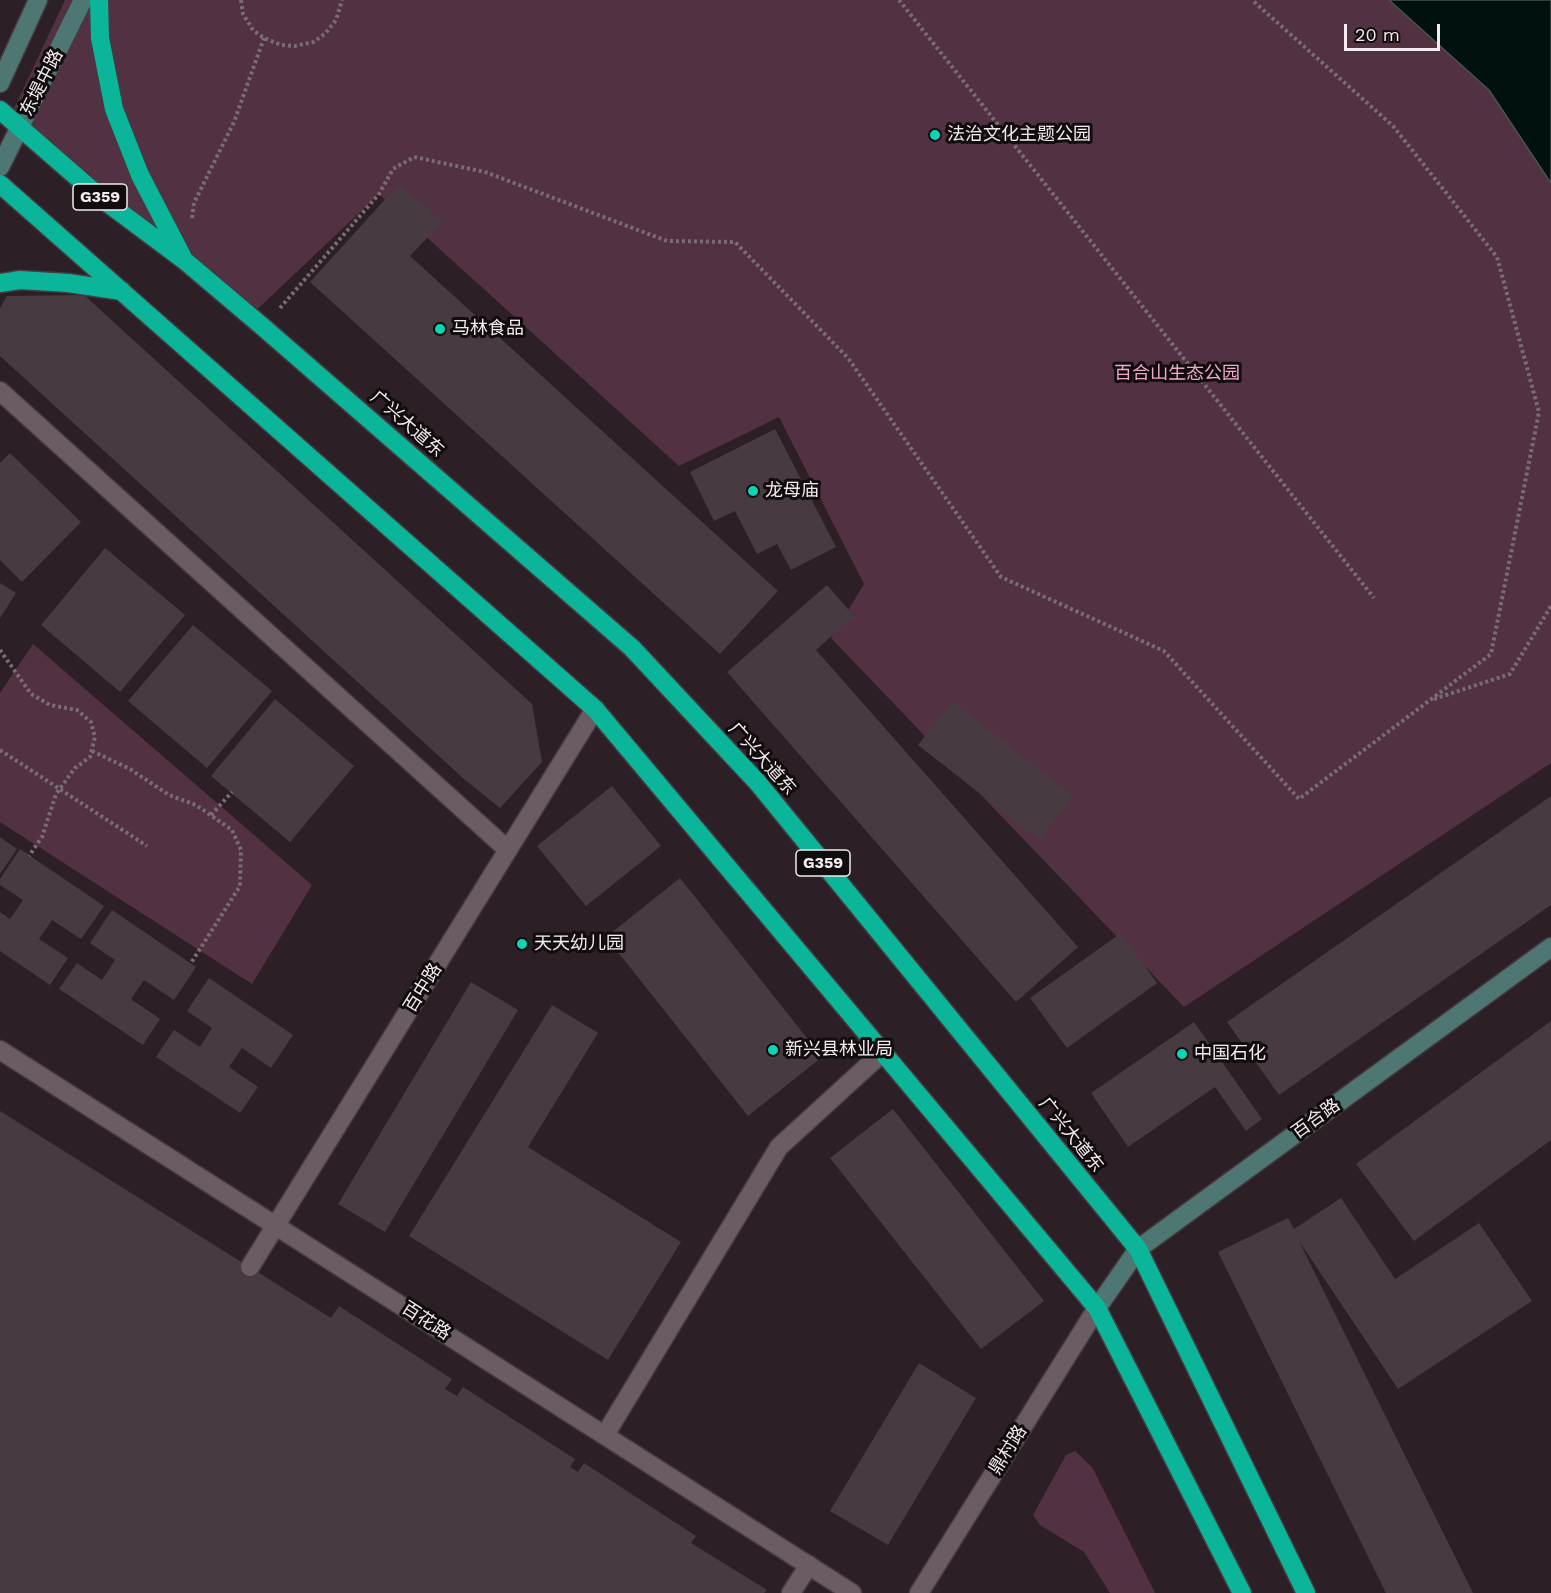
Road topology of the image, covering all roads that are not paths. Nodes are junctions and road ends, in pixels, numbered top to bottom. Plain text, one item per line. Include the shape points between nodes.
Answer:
1 (38, 0) edge
2 (83, 0) edge
3 (99, 0) edge
4 (0, 83) edge
5 (0, 110) edge
6 (20, 127) junction
7 (0, 167) edge
8 (0, 184) edge
9 (184, 260) junction
10 (0, 283) edge
11 (123, 291) junction
12 (0, 391) edge
13 (595, 709) junction
14 (508, 850) junction
15 (1551, 947) edge
16 (0, 1050) edge
17 (883, 1052) junction
18 (276, 1226) junction
19 (1138, 1250) junction
20 (250, 1267) dead end
21 (1097, 1308) junction
22 (605, 1435) junction
23 (808, 1565) junction
24 (790, 1593) edge
25 (852, 1593) edge
26 (919, 1593) edge
27 (1242, 1593) edge
28 (1306, 1593) edge

1 - 4 street, 东堤中路
2 - 6 street, 东堤中路
3 - 9 highway via 100,38 114,109 140,175
5 - 6 highway, 广兴大道东 / G359
6 - 7 street, 东堤中路
6 - 9 highway, 广兴大道东 / G359 via 101,198
8 - 11 highway
9 - 19 highway, 广兴大道东 / G359 via 640,657 758,783
10 - 11 highway via 68,283
11 - 13 highway
12 - 14 street
13 - 14 street, 百中路
13 - 17 highway
14 - 18 street, 百中路
15 - 19 street, 百合路
16 - 18 street, 百花路
17 - 21 highway
17 - 22 street via 779,1147
18 - 20 street, 百中路
18 - 22 street, 百花路
19 - 21 street, 百合路
19 - 28 highway, 广兴大道东 / G359
21 - 26 street, 鼎村路
21 - 27 highway
22 - 23 street, 百花路
23 - 24 street
23 - 25 street, 百花路

